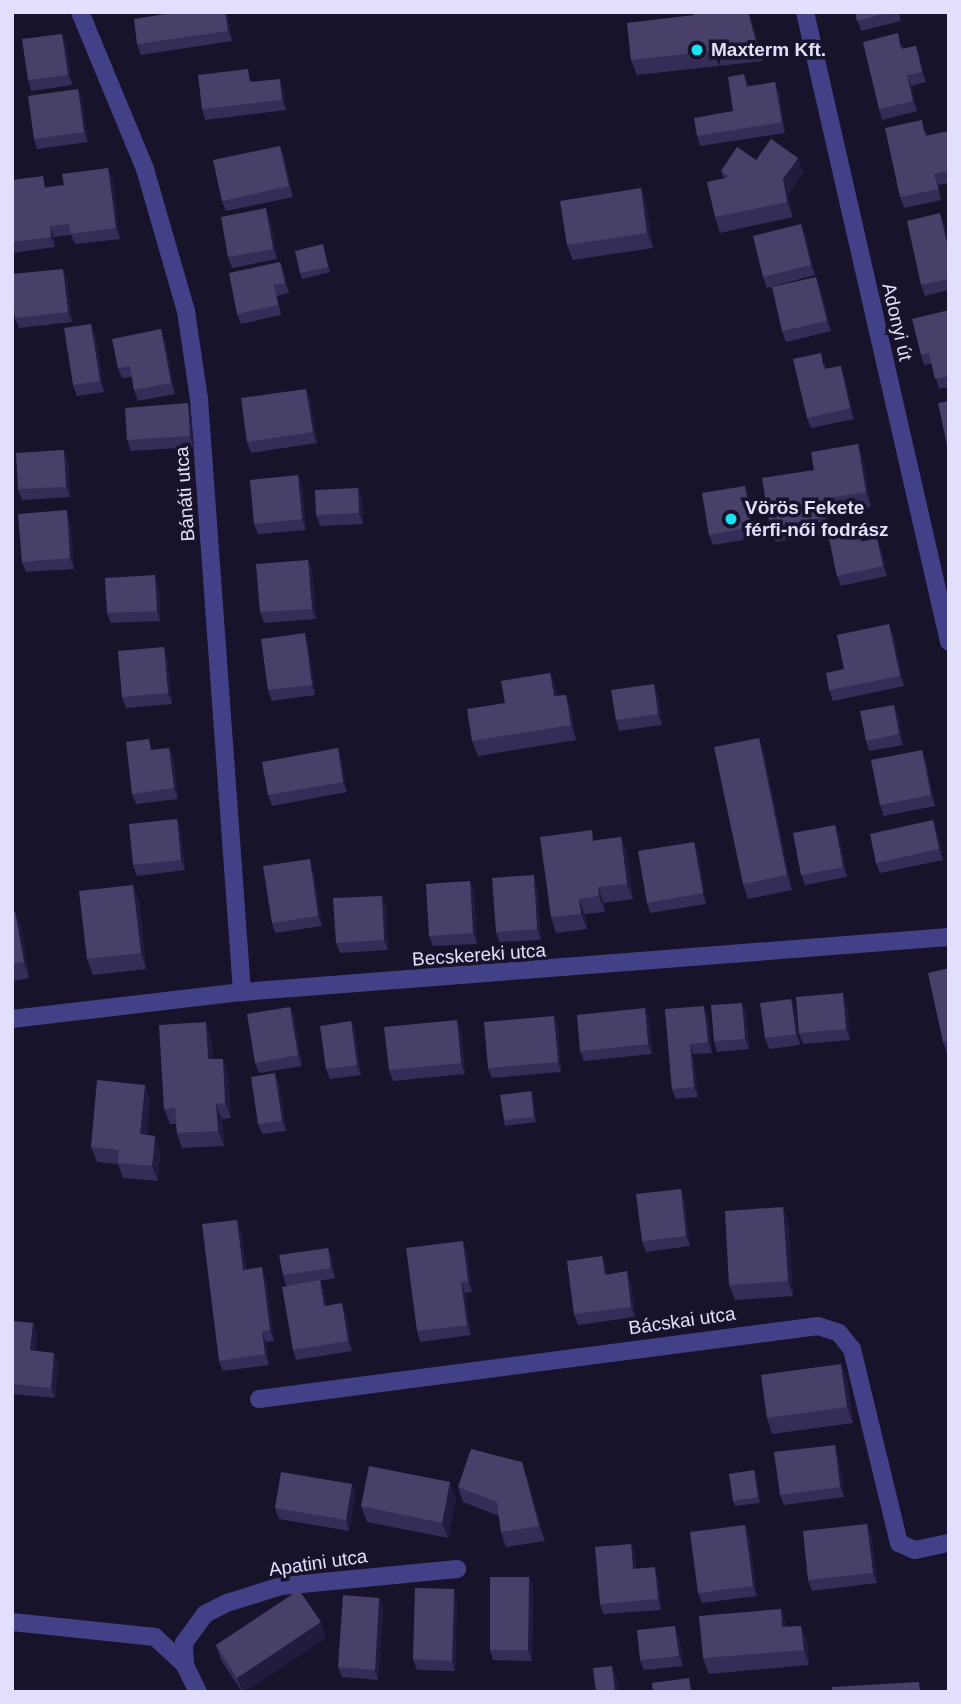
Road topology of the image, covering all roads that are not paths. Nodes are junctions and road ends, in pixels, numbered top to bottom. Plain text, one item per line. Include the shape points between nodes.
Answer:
1 (80, 12) edge
2 (804, 12) edge
3 (949, 642) edge
4 (949, 937) edge
5 (242, 992) junction
6 (12, 1019) edge
7 (259, 1399) dead end
8 (948, 1545) edge
9 (457, 1569) dead end
10 (12, 1622) edge
11 (185, 1665) junction
12 (198, 1692) edge

1 - 5 street, Bánáti utca via 145,169 186,311 199,399
2 - 3 street, Adonyi út
4 - 5 street, Becskereki utca
5 - 6 street, Becskereki utca
7 - 8 street, Bácskai utca via 818,1326 839,1333 852,1349 899,1543 915,1550
9 - 11 street, Apatini utca via 293,1584 227,1603 192,1627 184,1643
10 - 11 street via 155,1637
11 - 12 street

